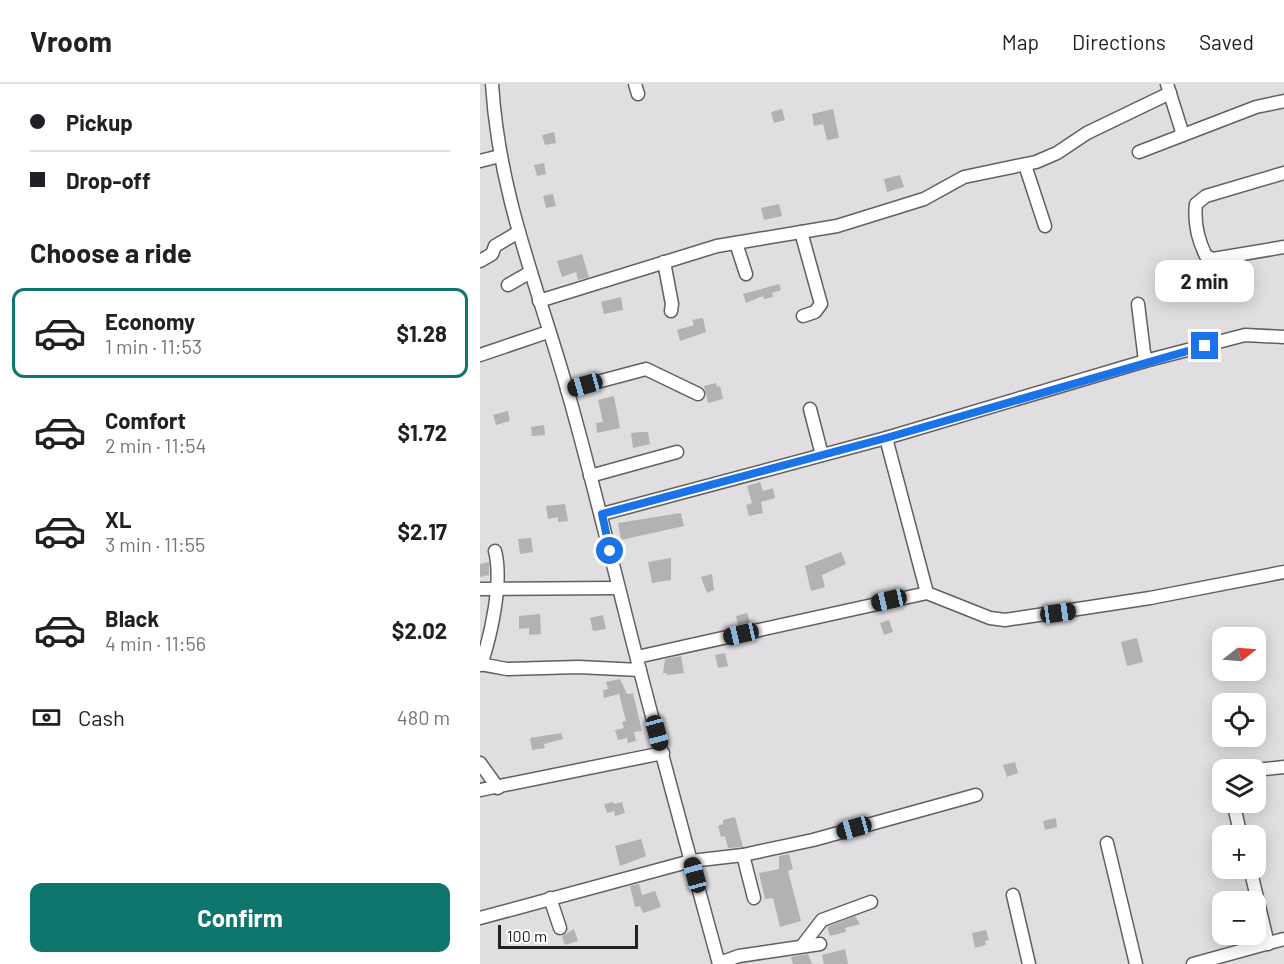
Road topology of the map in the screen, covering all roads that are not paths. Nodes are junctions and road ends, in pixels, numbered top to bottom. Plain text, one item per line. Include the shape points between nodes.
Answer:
1 (492, 84) edge
2 (1168, 88) edge
3 (1284, 101) edge
4 (1183, 135) junction
5 (1139, 152) dead end
6 (500, 156) junction
7 (480, 161) edge
8 (1025, 165) junction
9 (1284, 173) edge
10 (1045, 226) dead end
11 (801, 232) junction
12 (517, 233) junction
13 (736, 243) junction
14 (1284, 247) edge
15 (480, 261) edge
16 (664, 262) junction
17 (529, 273) junction
18 (746, 274) dead end
19 (508, 285) dead end
20 (539, 301) junction
21 (1138, 304) dead end
22 (671, 311) dead end
23 (803, 316) dead end
24 (548, 332) junction
25 (1284, 337) edge
26 (480, 355) edge
27 (1145, 361) junction
28 (567, 390) junction
29 (698, 394) dead end
30 (810, 409) dead end
31 (886, 438) junction
32 (677, 452) dead end
33 (822, 455) junction
34 (591, 476) junction
35 (602, 514) junction
36 (495, 551) dead end
37 (1284, 572) edge
38 (618, 588) junction
39 (480, 589) edge
40 (496, 589) junction
41 (927, 593) junction
42 (637, 657) junction
43 (481, 664) edge
44 (640, 670) junction
45 (663, 753) junction
46 (480, 763) edge
47 (1284, 767) edge
48 (1266, 769) edge
49 (498, 788) junction
50 (480, 790) edge
51 (976, 795) dead end
52 (1107, 843) dead end
53 (743, 855) junction
54 (691, 861) junction
55 (1253, 879) edge
56 (1012, 895) dead end
57 (550, 898) junction
58 (754, 898) dead end
59 (871, 902) dead end
60 (480, 918) edge
61 (560, 928) dead end
62 (1284, 939) edge
63 (820, 944) dead end
64 (1268, 944) junction
65 (802, 946) junction
66 (719, 964) edge
67 (1029, 964) edge
68 (1136, 964) edge
69 (1193, 964) edge

1 - 6 street
2 - 4 street
2 - 8 street via 1048,158
3 - 4 street via 1256,107
4 - 5 street
6 - 7 street
6 - 12 street
8 - 10 street
8 - 11 street via 964,177 924,199
9 - 14 street via 1206,196 1196,204 1194,216 1206,256 1213,259
11 - 13 street
11 - 23 street via 820,304 815,312
12 - 15 street
12 - 17 street
13 - 16 street
13 - 18 street
16 - 20 street
16 - 22 street
17 - 19 street
17 - 20 street
20 - 24 street
21 - 27 street
24 - 26 street
24 - 28 street
25 - 27 street via 1245,335
27 - 31 street
28 - 29 street via 646,369
28 - 34 street
30 - 33 street
31 - 33 street
31 - 41 street
32 - 34 street
33 - 35 street
34 - 35 street
35 - 38 street
36 - 40 street
37 - 41 street via 1005,620 990,618
38 - 40 street
38 - 42 street
39 - 40 street
40 - 43 street
41 - 42 street
42 - 44 street
43 - 44 street via 507,669
44 - 45 street
45 - 49 street
45 - 54 street
46 - 49 street
47 - 48 street
49 - 50 street
51 - 53 street
52 - 68 street
53 - 54 street
53 - 58 street
54 - 57 street
54 - 66 street
55 - 64 street
56 - 67 street
57 - 60 street
57 - 61 street
59 - 65 street via 822,920
62 - 64 street
63 - 65 street
64 - 69 street
65 - 66 street via 738,956

